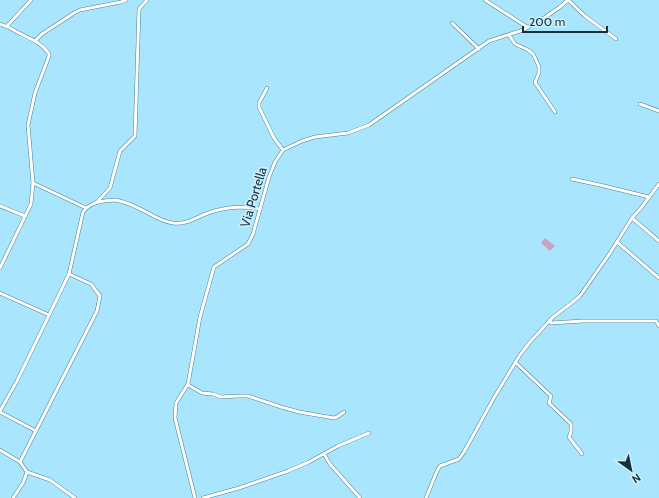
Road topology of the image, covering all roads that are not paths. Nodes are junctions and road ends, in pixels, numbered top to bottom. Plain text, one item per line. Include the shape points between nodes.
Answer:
1 (31, 0) edge
2 (126, 0) edge
3 (147, 0) edge
4 (485, 0) edge
5 (568, 0) edge
6 (452, 23) dead end
7 (0, 24) edge
8 (6, 26) junction
9 (527, 27) junction
10 (508, 35) junction
11 (616, 39) dead end
12 (35, 41) junction
13 (479, 49) junction
14 (267, 88) dead end
15 (640, 104) dead end
16 (659, 111) edge
17 (555, 112) dead end
18 (283, 150) junction
19 (572, 179) dead end
20 (33, 183) junction
21 (659, 184) edge
22 (649, 198) junction
23 (97, 202) junction
24 (0, 206) edge
25 (86, 208) junction
26 (260, 209) junction
27 (26, 216) junction
28 (632, 218) junction
29 (659, 241) edge
30 (617, 242) junction
31 (0, 268) edge
32 (70, 274) junction
33 (659, 278) edge
34 (0, 293) edge
35 (49, 315) junction
36 (550, 320) junction
37 (659, 326) edge
38 (515, 362) junction
39 (188, 385) junction
40 (0, 411) edge
41 (344, 412) dead end
42 (36, 431) junction
43 (370, 433) dead end
44 (0, 450) edge
45 (324, 454) junction
46 (582, 454) dead end
47 (20, 462) junction
48 (27, 472) junction
49 (13, 498) edge
50 (75, 498) edge
51 (195, 498) edge
52 (203, 498) edge
53 (360, 498) edge
54 (426, 498) edge

1 - 8 street
2 - 12 street via 74,12
3 - 23 street via 139,9 135,136 120,151 110,188
4 - 9 street
5 - 9 street
5 - 11 street
6 - 13 street
7 - 8 street
8 - 12 street
9 - 10 street
10 - 13 street via 490,41
10 - 17 street via 515,44 533,54 539,67 535,82
12 - 20 street via 50,54 35,92 28,125
13 - 18 street via 369,125 348,133 315,137
14 - 18 street via 259,107 274,138
15 - 16 street
18 - 26 street, Via Portella via 269,177
19 - 22 street
20 - 25 street
20 - 27 street via 31,204
21 - 22 street
22 - 28 street
23 - 25 street
23 - 26 street via 115,200 173,224 230,208
24 - 27 street
25 - 32 street
26 - 39 street, Via Portella via 248,244 214,267 200,317
27 - 31 street
28 - 29 street
28 - 30 street
30 - 33 street
30 - 36 street via 580,296
32 - 35 street
32 - 42 street via 91,284 100,296 97,311
34 - 35 street
35 - 40 street
36 - 37 street via 551,323 656,321
36 - 38 street
38 - 46 street via 551,396 549,403 571,424 569,437
38 - 54 street via 464,452 459,459 440,466
39 - 41 street via 202,393 221,397 248,396 281,407 334,418
39 - 51 street, Via Portella via 176,403 175,418
40 - 42 street
42 - 47 street
43 - 45 street
44 - 47 street
45 - 52 street via 288,471
45 - 53 street
47 - 48 street
48 - 49 street
48 - 50 street via 50,480

